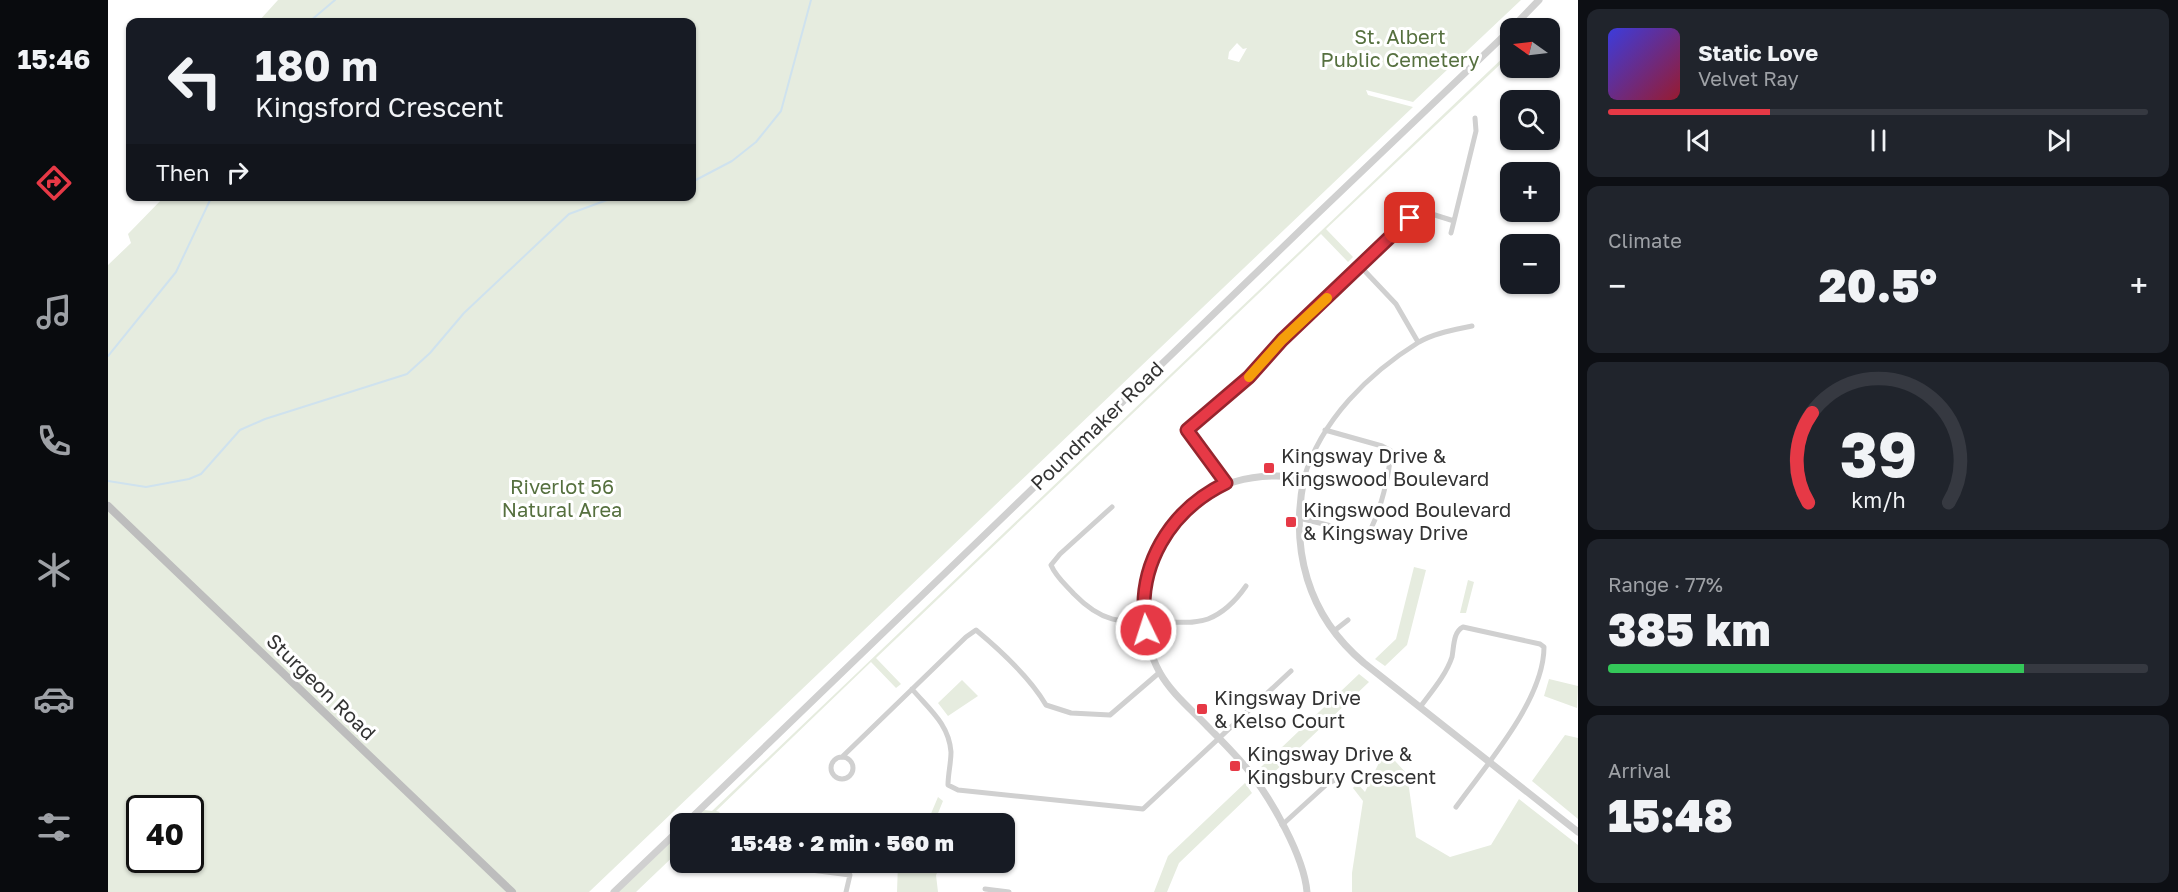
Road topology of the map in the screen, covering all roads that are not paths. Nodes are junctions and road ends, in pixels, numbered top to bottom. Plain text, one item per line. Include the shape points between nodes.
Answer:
1 (1539, 0) edge
2 (1522, 18) edge
3 (1500, 39) edge
4 (1475, 118) dead end
5 (1454, 221) junction
6 (1450, 233) dead end
7 (1360, 266) junction
8 (1472, 326) dead end
9 (1418, 342) junction
10 (1325, 430) junction
11 (1304, 477) junction
12 (1226, 483) junction
13 (108, 506) edge
14 (1112, 507) dead end
15 (1299, 518) junction
16 (1246, 586) dead end
17 (1348, 620) dead end
18 (1145, 622) junction
19 (1334, 631) junction
20 (1291, 671) dead end
21 (1160, 672) junction
22 (912, 689) junction
23 (1421, 706) junction
24 (1218, 738) junction
25 (842, 757) junction
26 (1489, 761) junction
27 (1343, 776) dead end
28 (1456, 807) dead end
29 (696, 813) edge
30 (1282, 825) junction
31 (1578, 832) edge
32 (670, 839) edge
33 (842, 873) edge
34 (985, 889) dead end
35 (512, 892) edge
36 (614, 892) edge
37 (846, 892) edge
38 (1009, 892) edge
39 (1307, 892) edge

1 - 2 street, Poundmaker Road
3 - 29 street, Poundmaker Road
4 - 5 street via 1476,131
5 - 6 street
5 - 7 street via 1419,210
7 - 9 street via 1396,304
7 - 12 street via 1236,390 1187,430
8 - 9 street
9 - 10 street via 1380,371
10 - 11 street
10 - 15 street via 1391,451 1375,521 1370,531 1356,532
11 - 12 street via 1261,476
11 - 15 street
12 - 18 street via 1188,508 1160,543 1146,586
13 - 35 main road, Sturgeon Road
14 - 18 street via 1051,565 1055,575 1092,611 1113,620
15 - 19 street via 1304,570 1322,614
16 - 18 street via 1219,613 1207,619
17 - 19 street
18 - 21 street
19 - 23 street via 1354,655
20 - 24 street
21 - 22 street via 1110,716 1071,713 1046,705 976,630
21 - 24 street
22 - 24 street via 946,730 951,754 948,785 958,790 1143,809
22 - 25 street
23 - 26 street
23 - 26 street via 1444,674 1456,634 1463,627 1544,647 1544,659 1528,704
24 - 30 street via 1248,770
25 - 25 street via 833,761 831,768 842,779 849,776 852,766 849,759
26 - 28 street
26 - 31 street
27 - 30 street via 1327,784
30 - 39 street via 1299,855
32 - 36 street
33 - 37 street via 850,874
34 - 38 street

